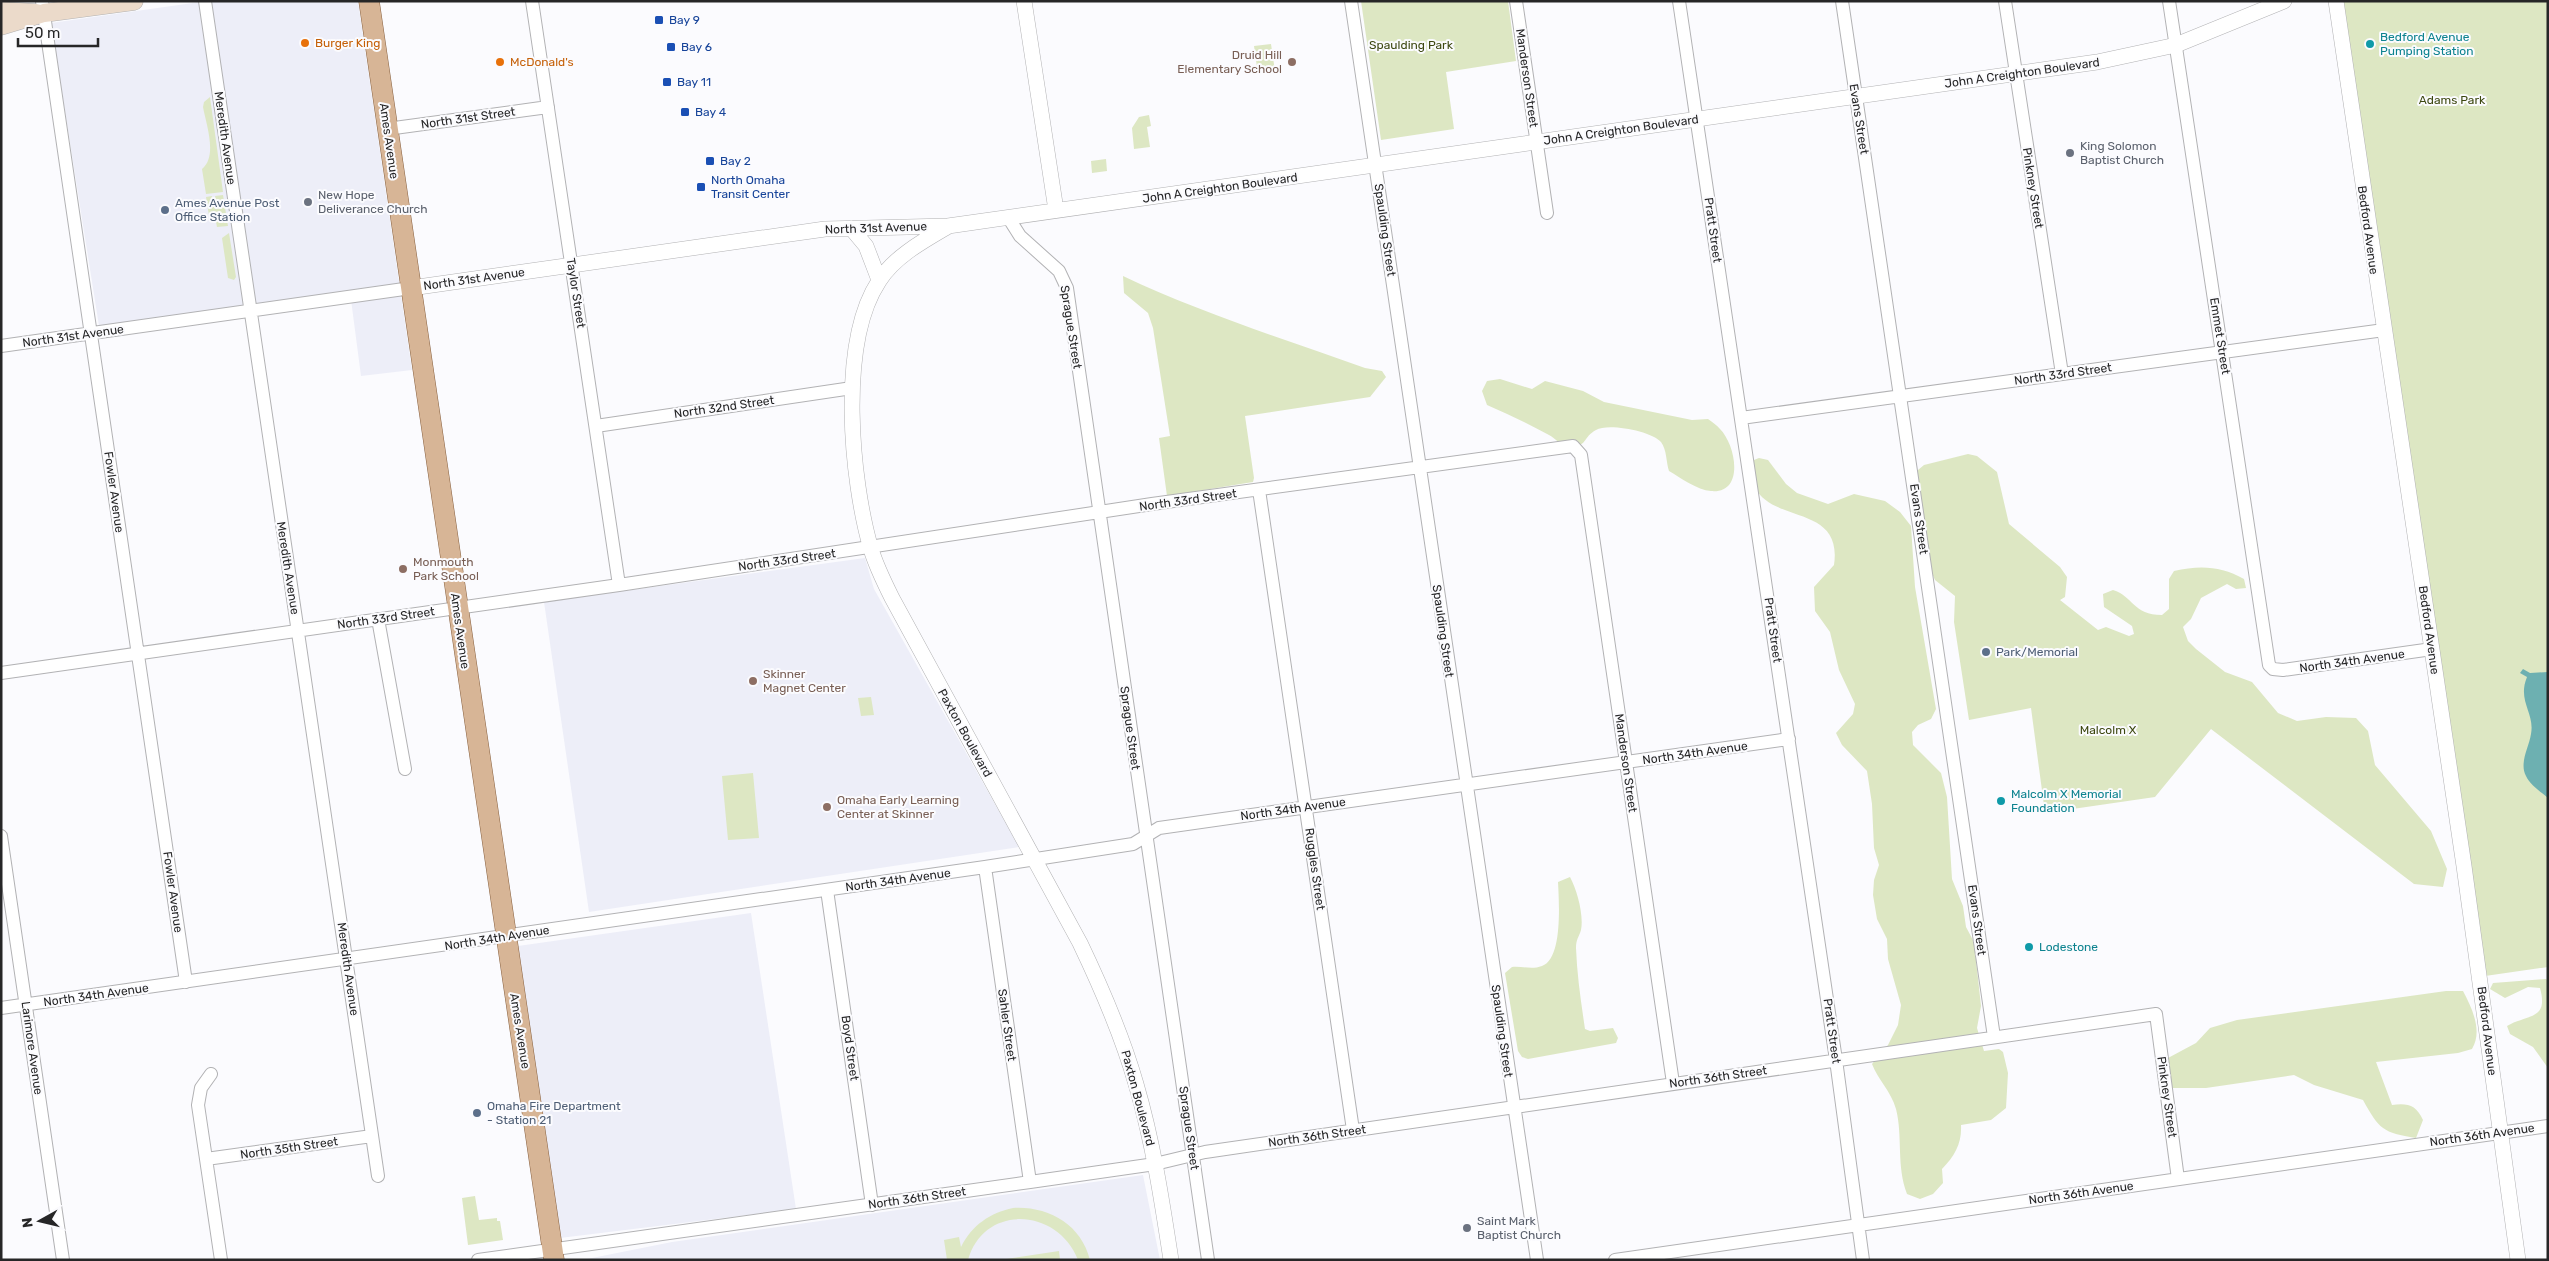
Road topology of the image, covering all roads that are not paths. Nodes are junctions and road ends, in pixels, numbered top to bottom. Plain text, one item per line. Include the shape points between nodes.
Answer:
1 (134, 1) edge
2 (205, 1) edge
3 (369, 1) edge
4 (532, 1) edge
5 (1024, 1) edge
6 (1351, 1) edge
7 (1516, 1) edge
8 (1679, 1) edge
9 (1842, 1) edge
10 (2005, 1) edge
11 (2169, 1) edge
12 (2284, 1) edge
13 (2336, 1) edge
14 (43, 7) edge
15 (1, 11) edge
16 (1, 26) edge
17 (2176, 45) junction
18 (2016, 74) junction
19 (1856, 97) junction
20 (548, 107) junction
21 (1696, 119) junction
22 (387, 129) junction
23 (1536, 142) junction
24 (1375, 165) junction
25 (1056, 210) junction
26 (1546, 213) dead end
27 (1008, 217) junction
28 (948, 226) junction
29 (851, 228) junction
30 (572, 265) junction
31 (879, 280) junction
32 (411, 288) junction
33 (250, 310) junction
34 (2384, 330) junction
35 (90, 334) junction
36 (1, 346) edge
37 (2222, 353) junction
38 (2062, 374) junction
39 (852, 388) junction
40 (1901, 397) junction
41 (1741, 418) junction
42 (596, 426) junction
43 (1573, 446) joint
44 (1420, 467) junction
45 (1259, 490) junction
46 (1099, 513) junction
47 (871, 548) junction
48 (619, 585) junction
49 (457, 607) junction
50 (378, 619) junction
51 (298, 630) junction
52 (2432, 650) junction
53 (138, 653) junction
54 (2273, 669) joint
55 (1, 673) edge
56 (1789, 739) junction
57 (1626, 762) junction
58 (405, 769) dead end
59 (1466, 785) junction
60 (1306, 808) junction
61 (1, 836) edge
62 (1146, 836) junction
63 (1034, 859) junction
64 (985, 867) junction
65 (827, 890) junction
66 (505, 936) junction
67 (347, 960) junction
68 (186, 982) junction
69 (26, 1004) junction
70 (1, 1008) edge
71 (2156, 1014) joint
72 (1994, 1037) junction
73 (1836, 1060) junction
74 (211, 1074) dead end
75 (1673, 1083) junction
76 (1514, 1107) junction
77 (2548, 1126) edge
78 (1353, 1130) junction
79 (2500, 1132) junction
80 (372, 1136) junction
81 (1193, 1155) junction
82 (206, 1160) junction
83 (1155, 1164) junction
84 (378, 1176) dead end
85 (2178, 1179) junction
86 (1030, 1182) junction
87 (872, 1205) junction
88 (1859, 1226) junction
89 (554, 1255) edge
90 (63, 1260) edge
91 (220, 1260) edge
92 (478, 1260) edge
93 (1171, 1260) edge
94 (1208, 1260) edge
95 (1536, 1260) edge
96 (1615, 1260) edge
97 (1863, 1260) edge
98 (2518, 1260) edge

1 - 14 main road
2 - 33 street, Meredith Avenue
3 - 22 main road, Ames Avenue
4 - 20 street, Taylor Street
5 - 25 street
6 - 24 street, Spaulding Street
7 - 23 street, Manderson Street
8 - 21 street, Pratt Street
9 - 19 street, Evans Street
10 - 18 street, Pinkney Street
11 - 17 street, Emmet Street
12 - 17 street, John A Creighton Boulevard
13 - 34 street, Bedford Avenue
14 - 15 main road
14 - 16 main road
14 - 35 street, Fowler Avenue
17 - 18 street, John A Creighton Boulevard via 2130,57
17 - 37 street, Emmet Street
18 - 19 street, John A Creighton Boulevard
18 - 38 street, Pinkney Street
19 - 21 street, John A Creighton Boulevard
19 - 40 street, Evans Street
20 - 22 street, North 31st Street
20 - 30 street, Taylor Street
21 - 23 street, John A Creighton Boulevard
21 - 41 street, Pratt Street
22 - 32 main road, Ames Avenue
23 - 24 street, John A Creighton Boulevard
23 - 26 street, Manderson Street
24 - 25 street, John A Creighton Boulevard
24 - 44 street, Spaulding Street
25 - 27 street, John A Creighton Boulevard
27 - 28 street, John A Creighton Boulevard
27 - 46 street, Sprague Street via 1020,236 1059,271 1067,288
28 - 29 street, North 31st Avenue
28 - 31 street, Paxton Boulevard via 915,247
29 - 30 street, North 31st Avenue via 816,230
29 - 31 street via 866,246
30 - 32 street, North 31st Avenue
30 - 42 street, Taylor Street
31 - 39 street, Paxton Boulevard via 859,332
32 - 33 street, North 31st Avenue
32 - 49 main road, Ames Avenue
33 - 35 street, North 31st Avenue
33 - 51 street, Meredith Avenue
34 - 37 street, North 33rd Street
34 - 52 street, Bedford Avenue
35 - 36 street, North 31st Avenue
35 - 53 street, Fowler Avenue
37 - 38 street, North 33rd Street
37 - 54 street, Emmet Street via 2268,659
38 - 40 street, North 33rd Street
39 - 42 street, North 32nd Street
39 - 47 street, Paxton Boulevard via 860,499
40 - 41 street, North 33rd Street
40 - 72 street, Evans Street
41 - 56 street, Pratt Street
42 - 48 street, Taylor Street
43 - 44 street, North 33rd Street
43 - 57 street, Manderson Street via 1581,455
44 - 45 street, North 33rd Street
44 - 59 street, Spaulding Street
45 - 46 street, North 33rd Street
45 - 60 street, Ruggles Street
46 - 47 street, North 33rd Street
46 - 62 street, Sprague Street
47 - 48 street, North 33rd Street
47 - 63 street, Paxton Boulevard via 892,598
48 - 49 street, North 33rd Street
49 - 50 street, North 33rd Street
49 - 66 main road, Ames Avenue
50 - 51 street, North 33rd Street
50 - 58 street
51 - 53 street, North 33rd Street
51 - 67 street, Meredith Avenue
52 - 54 street, North 34th Avenue
52 - 79 street, Bedford Avenue
53 - 55 street, North 33rd Street
53 - 68 street, Fowler Avenue
56 - 57 street, North 34th Avenue
56 - 73 street, Pratt Street
57 - 59 street, North 34th Avenue
57 - 75 street, Manderson Street
59 - 60 street, North 34th Avenue
59 - 76 street, Spaulding Street
60 - 62 street, North 34th Avenue via 1159,828
60 - 78 street, Ruggles Street
61 - 69 street, Larimore Avenue
62 - 63 street, North 34th Avenue via 1132,844
62 - 81 street, Sprague Street
63 - 64 street, North 34th Avenue
63 - 83 street, Paxton Boulevard via 1080,943 1112,1014 1136,1086
64 - 65 street, North 34th Avenue
64 - 86 street, Sahler Street
65 - 66 street, North 34th Avenue
65 - 87 street, Boyd Street
66 - 67 street, North 34th Avenue
66 - 89 main road, Ames Avenue
67 - 68 street, North 34th Avenue
67 - 80 street, Meredith Avenue
68 - 69 street, North 34th Avenue
69 - 70 street, North 34th Avenue
69 - 90 street, Larimore Avenue
71 - 72 street, North 36th Street
71 - 85 street, Pinkney Street
72 - 73 street, North 36th Street
73 - 75 street, North 36th Street
73 - 88 street, Pratt Street
74 - 82 street via 201,1088 198,1105
75 - 76 street, North 36th Street
76 - 78 street, North 36th Street
76 - 95 street, Spaulding Street
77 - 79 street, North 36th Avenue
78 - 81 street, North 36th Street
79 - 85 street, North 36th Avenue
79 - 98 street, Bedford Avenue
80 - 82 street, North 35th Street
80 - 84 street, Meredith Avenue
81 - 83 street, North 36th Street
81 - 94 street, Sprague Street
82 - 91 street
83 - 86 street, North 36th Street
83 - 93 street, Paxton Boulevard
85 - 88 street, North 36th Avenue
86 - 87 street, North 36th Street
87 - 89 street, North 36th Street
88 - 96 street, North 36th Avenue
88 - 97 street, Pratt Street
89 - 92 street, North 36th Street

